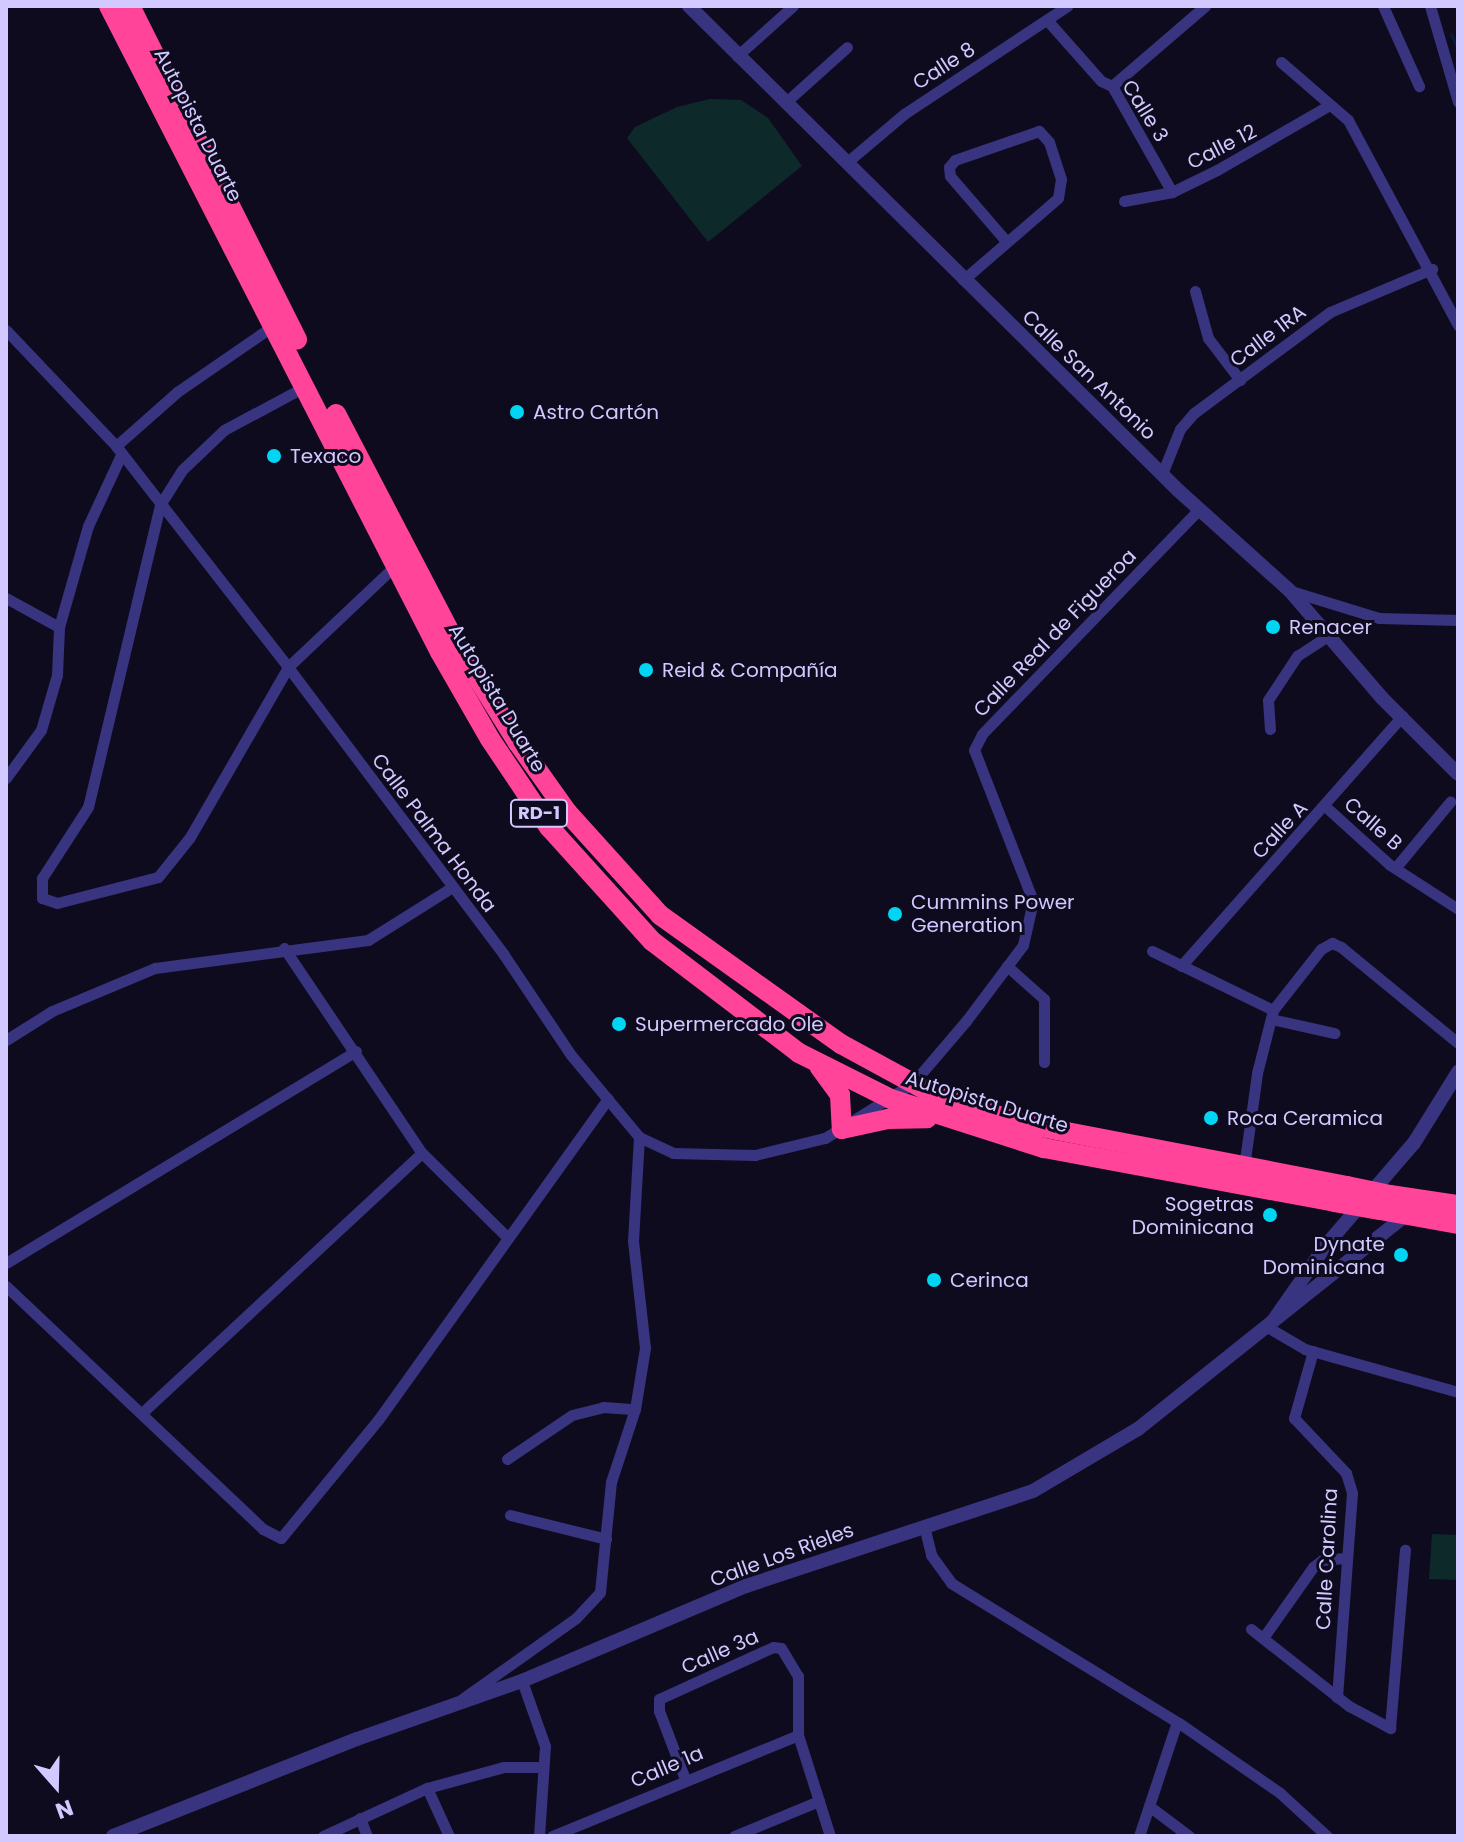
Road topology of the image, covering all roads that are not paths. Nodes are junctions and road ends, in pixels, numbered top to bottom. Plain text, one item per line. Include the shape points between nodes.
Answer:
1 (109, 6) edge
2 (130, 6) edge
3 (689, 6) edge
4 (793, 6) edge
5 (1067, 6) edge
6 (1205, 6) edge
7 (1383, 6) edge
8 (1430, 6) edge
9 (1047, 20) junction
10 (847, 47) dead end
11 (737, 56) junction
12 (1281, 62) dead end
13 (1112, 86) junction
14 (1419, 86) dead end
15 (786, 102) junction
16 (1458, 102) edge
17 (1328, 106) junction
18 (846, 163) junction
19 (1172, 192) junction
20 (1124, 201) dead end
21 (1006, 241) junction
22 (1432, 269) junction
23 (963, 280) junction
24 (1195, 291) dead end
25 (274, 325) junction
26 (1458, 325) edge
27 (6, 330) edge
28 (1240, 380) junction
29 (306, 386) junction
30 (118, 452) junction
31 (1162, 474) junction
32 (160, 505) junction
33 (1199, 509) junction
34 (396, 565) junction
35 (1290, 591) junction
36 (6, 598) edge
37 (1458, 620) edge
38 (59, 627) junction
39 (1326, 637) junction
40 (288, 667) junction
41 (1402, 716) junction
42 (1270, 729) dead end
43 (1458, 774) edge
44 (6, 778) edge
45 (1450, 802) dead end
46 (1326, 807) junction
47 (1396, 867) junction
48 (451, 888) junction
49 (1458, 909) edge
50 (284, 948) junction
51 (1152, 951) dead end
52 (1007, 966) junction
53 (1181, 966) junction
54 (1272, 1014) junction
55 (1334, 1033) dead end
56 (6, 1040) edge
57 (1458, 1043) edge
58 (356, 1051) junction
59 (1044, 1062) dead end
60 (816, 1063) junction
61 (1458, 1072) edge
62 (913, 1083) junction
63 (608, 1099) junction
64 (891, 1099) junction
65 (950, 1119) junction
66 (842, 1129) junction
67 (639, 1137) junction
68 (422, 1153) junction
69 (1244, 1167) junction
70 (1386, 1194) junction
71 (1458, 1205) edge
72 (1407, 1214) junction
73 (1458, 1224) edge
74 (508, 1238) junction
75 (6, 1263) edge
76 (6, 1286) edge
77 (1269, 1328) junction
78 (1313, 1351) junction
79 (1458, 1392) edge
80 (635, 1409) junction
81 (144, 1411) junction
82 (507, 1459) dead end
83 (510, 1515) dead end
84 (924, 1526) junction
85 (606, 1539) junction
86 (1405, 1550) dead end
87 (1345, 1558) junction
88 (1251, 1629) dead end
89 (1263, 1638) junction
90 (522, 1681) junction
91 (1337, 1697) junction
92 (455, 1704) junction
93 (1177, 1722) junction
94 (798, 1735) junction
95 (541, 1767) junction
96 (685, 1779) junction
97 (427, 1788) junction
98 (819, 1801) junction
99 (1149, 1806) junction
100 (360, 1818) junction
101 (113, 1836) edge
102 (323, 1836) edge
103 (367, 1836) edge
104 (449, 1836) edge
105 (539, 1836) edge
106 (552, 1836) edge
107 (734, 1836) edge
108 (830, 1836) edge
109 (1139, 1836) edge
110 (1189, 1836) edge
111 (1327, 1836) edge

1 - 25 highway, Autopista Duarte / RD-1
2 - 62 highway, Autopista Duarte / RD-1 via 457,645 567,812 660,915 841,1044
3 - 11 street, Calle San Antonio
4 - 11 street
5 - 9 street, Calle 8
6 - 13 street
7 - 14 street
8 - 16 street
9 - 13 street, Calle 3 via 1101,81
9 - 18 street, Calle 8 via 904,114
10 - 15 street
11 - 15 street, Calle San Antonio
12 - 17 street
13 - 19 street, Calle 3
15 - 18 street, Calle San Antonio
17 - 19 street, Calle 12
17 - 22 street via 1348,120
18 - 23 street, Calle San Antonio
19 - 20 street, Calle 12
21 - 21 street via 1053,205 1061,189 1049,142 1039,131 955,160 949,167 950,176
21 - 23 street
22 - 26 street
22 - 28 street, Calle 1RA via 1330,312
23 - 31 street, Calle San Antonio
24 - 28 street via 1208,338
25 - 29 highway, Autopista Duarte / RD-1
25 - 30 street via 177,392
27 - 30 street, Calle Palma Honda
28 - 31 street, Calle 1RA via 1180,429
29 - 32 street via 224,430 182,470
29 - 34 highway, Autopista Duarte / RD-1
30 - 32 street, Calle Palma Honda
30 - 38 street via 88,526
31 - 33 street, Calle San Antonio
32 - 40 street, Calle Palma Honda
32 - 40 street via 88,807 42,878 42,898 57,903 158,877 190,837
33 - 35 street, Calle San Antonio
33 - 52 street, Calle Real de Figueroa via 982,734 974,750 1033,901 1023,945
34 - 40 street
34 - 60 highway, Autopista Duarte / RD-1 via 490,739 549,827 652,941
35 - 37 street via 1379,618
35 - 39 street, Calle San Antonio
36 - 38 street
38 - 44 street via 57,675 41,730
39 - 41 street, Calle San Antonio
39 - 42 street via 1297,656 1268,700
40 - 48 street, Calle Palma Honda
41 - 43 street, Calle San Antonio
41 - 46 street, Calle A
45 - 47 street
46 - 47 street, Calle B
46 - 53 street, Calle A
47 - 49 street, Calle B
48 - 50 street via 368,940
48 - 63 street, Calle Palma Honda
50 - 56 street via 155,968 52,1011
50 - 58 street
51 - 53 street
52 - 59 street via 1044,999
52 - 62 street, Calle Real de Figueroa
53 - 54 street
54 - 55 street
54 - 57 street via 1321,949 1332,943
54 - 69 street via 1257,1073
58 - 68 street
58 - 75 street
60 - 64 highway, Autopista Duarte / RD-1
60 - 66 highway via 840,1095
61 - 70 street
62 - 64 street, Calle Palma Honda
62 - 69 highway, Autopista Duarte / RD-1 via 1020,1123
63 - 67 street, Calle Palma Honda
63 - 74 street
64 - 65 highway, Autopista Duarte / RD-1
64 - 66 street, Calle Palma Honda
65 - 66 highway via 888,1119
65 - 70 highway, Autopista Duarte / RD-1, bridge via 1044,1148 1334,1202
66 - 67 street, Calle Palma Honda via 755,1155 673,1153
67 - 80 street via 633,1241 645,1348
68 - 74 street
68 - 81 street
69 - 70 highway, Autopista Duarte / RD-1, bridge
70 - 71 highway, RD-1
70 - 72 highway, RD-1
70 - 77 street via 1327,1244
72 - 73 highway, RD-1
72 - 77 street, Calle Los Rieles
74 - 81 street via 378,1420 281,1538 263,1529
76 - 81 street
77 - 78 street
77 - 84 street, Calle Los Rieles via 1138,1429 1033,1491
78 - 79 street
78 - 87 street, Calle Carolina via 1294,1418 1350,1482
80 - 82 street via 603,1407 572,1415
80 - 85 street via 611,1482
83 - 85 street
84 - 90 street, Calle Los Rieles via 746,1586
84 - 93 street via 931,1555 951,1583
85 - 92 street via 600,1592 576,1618
86 - 91 street via 1394,1723 1382,1727
87 - 89 street via 1322,1560 1313,1567
87 - 91 street, Calle Carolina
88 - 89 street
89 - 91 street
90 - 92 street, Calle Los Rieles
90 - 95 street via 545,1746
92 - 101 street, Calle Los Rieles
93 - 99 street
93 - 111 street via 1280,1793
94 - 96 street, Calle 1a
94 - 96 street, Calle 3a via 798,1676 786,1653 773,1647 659,1699
94 - 98 street, Calle 3a
95 - 97 street via 504,1767
95 - 105 street
96 - 106 street, Calle 1a
97 - 100 street
97 - 104 street
98 - 107 street
98 - 108 street, Calle 3a
99 - 109 street
99 - 110 street
100 - 102 street
100 - 103 street

